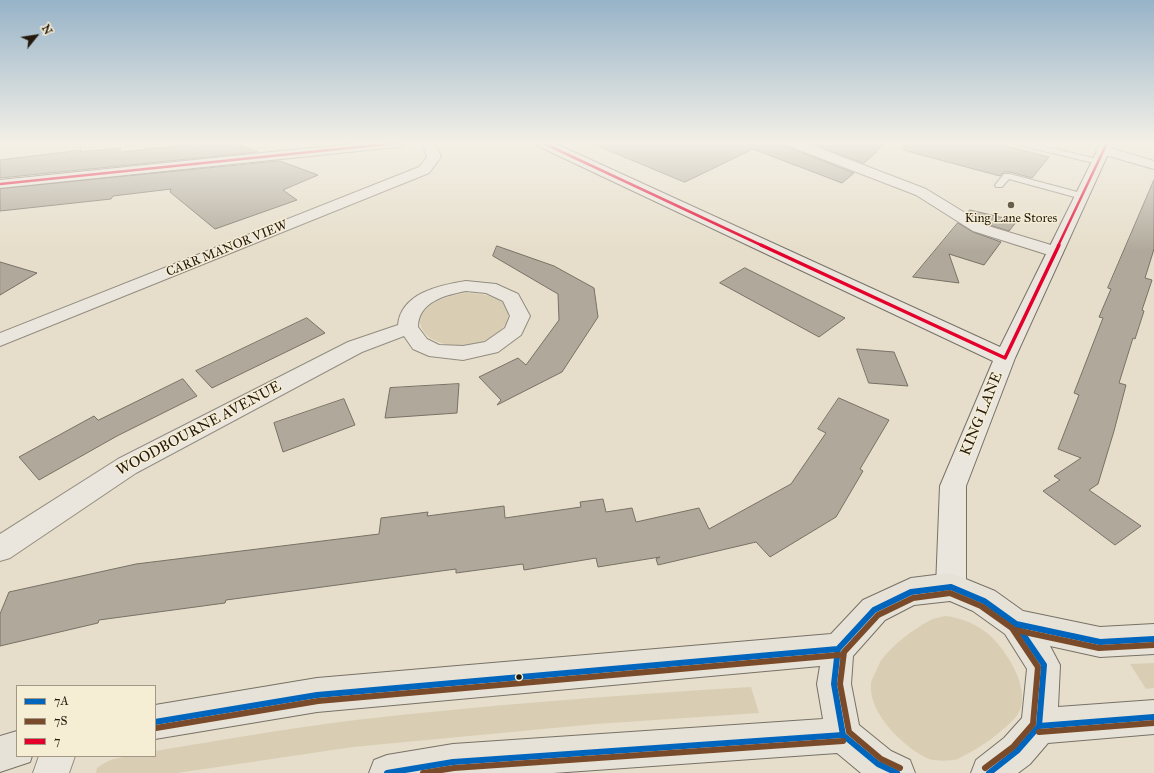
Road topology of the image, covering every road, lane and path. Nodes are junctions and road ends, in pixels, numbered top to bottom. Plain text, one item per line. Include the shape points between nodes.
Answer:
1 (48, 179) edge
2 (401, 179) edge
3 (621, 179) edge
4 (887, 179) edge
5 (1004, 179) edge
6 (1019, 179) edge
7 (1090, 179) edge
8 (0, 184) edge
9 (999, 185) dead end
10 (1082, 196) junction
11 (1055, 252) junction
12 (408, 328) junction
13 (0, 340) edge
14 (1005, 358) junction
15 (0, 549) edge
16 (951, 587) junction
17 (1016, 624) junction
18 (1154, 639) edge
19 (838, 649) junction
20 (1154, 717) edge
21 (156, 722) edge
22 (1039, 726) junction
23 (843, 735) junction
24 (16, 749) edge
25 (0, 754) edge
26 (57, 757) edge
27 (51, 773) edge
28 (387, 773) edge
29 (897, 773) edge
30 (989, 773) edge

1 - 8 street
2 - 13 street, CARR MANOR VIEW
3 - 14 street
4 - 11 street via 921,192 979,228
5 - 9 lane
6 - 10 lane
7 - 10 street, KING LANE
10 - 11 street, KING LANE
11 - 14 street, KING LANE
12 - 12 street via 410,315 421,301 443,290 466,286 490,288 511,298 520,316 514,331 491,347 464,353 436,351 420,344
12 - 15 street, WOODBOURNE AVENUE via 355,347 127,466
14 - 16 street, KING LANE via 953,486
16 - 17 highway via 984,601
16 - 19 highway via 911,592 874,610
17 - 18 highway via 1100,642
17 - 22 highway via 1044,665
19 - 21 highway via 317,695
19 - 23 highway via 834,684
20 - 22 highway
22 - 30 highway via 1017,751
23 - 28 highway via 453,762
23 - 29 highway via 878,764
24 - 25 highway
26 - 27 street

